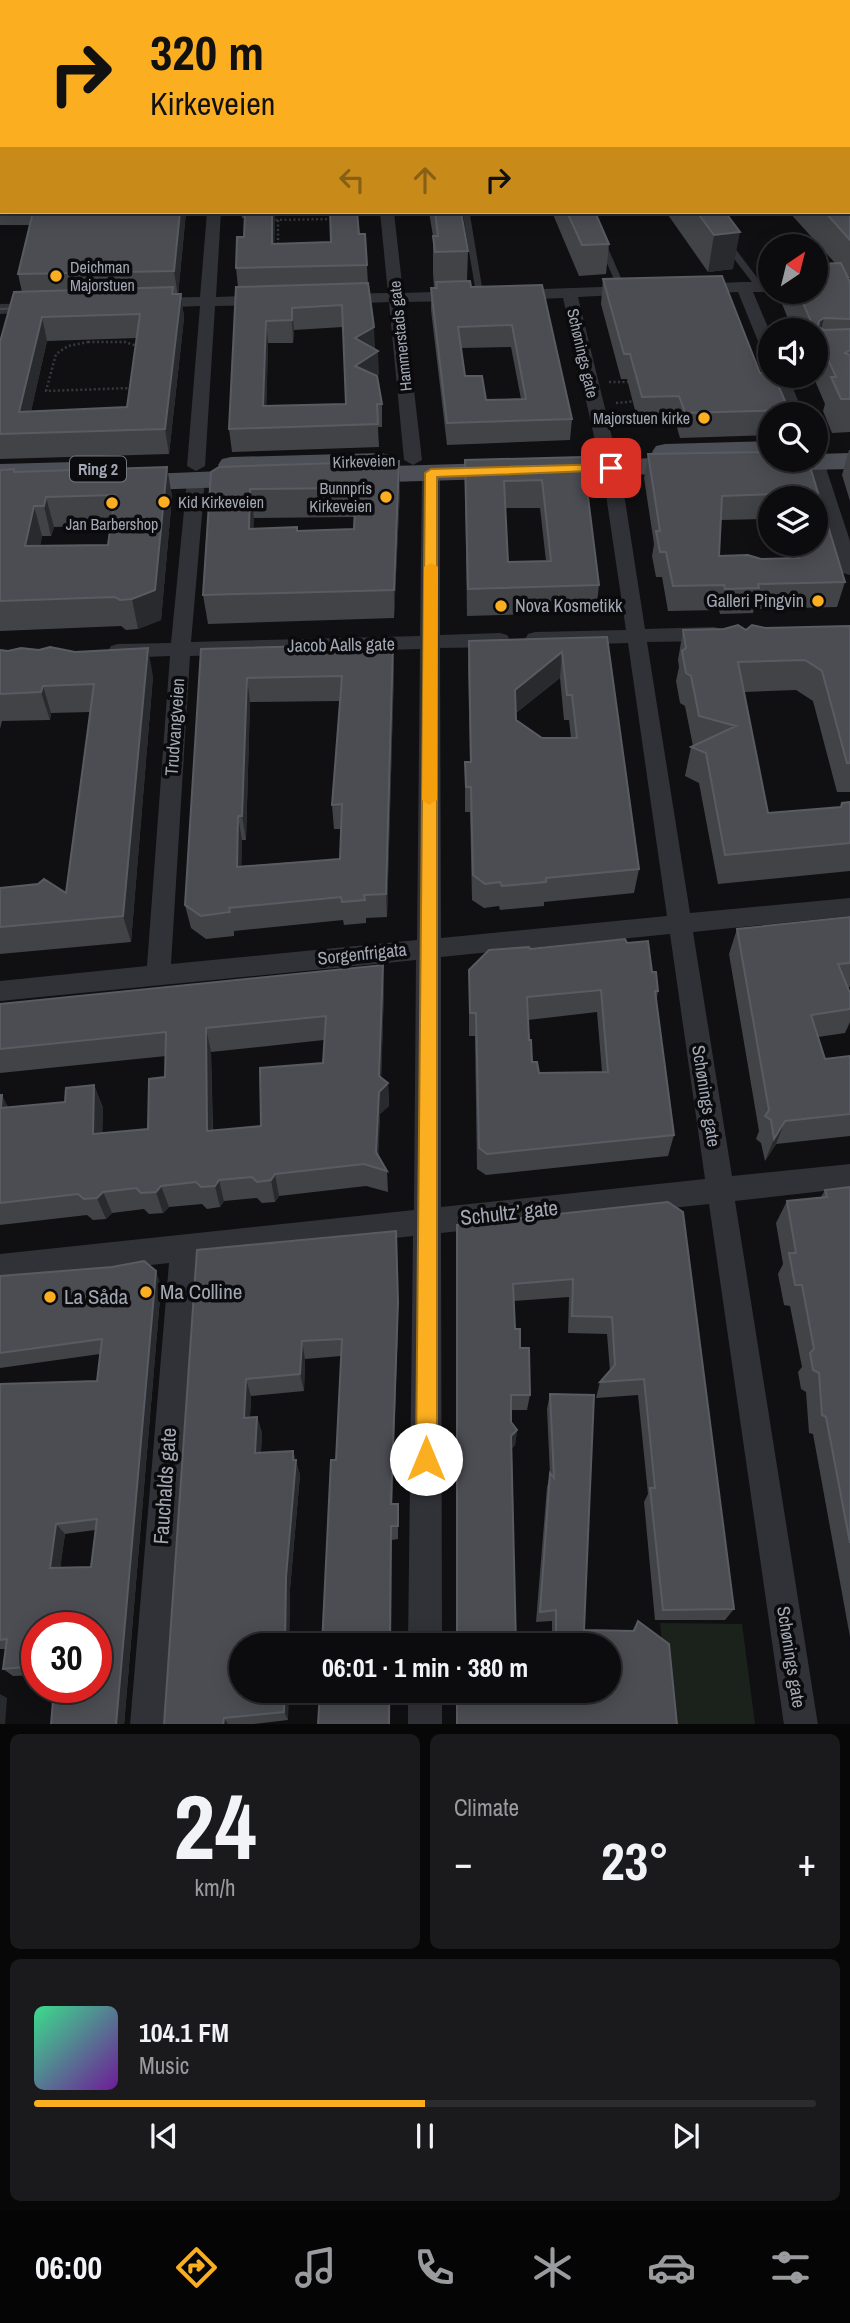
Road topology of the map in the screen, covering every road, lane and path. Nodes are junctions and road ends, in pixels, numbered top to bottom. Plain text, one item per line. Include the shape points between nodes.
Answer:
1 (215, 214) edge
2 (387, 214) edge
3 (466, 214) edge
4 (343, 219) edge
5 (265, 220) edge
6 (278, 220) junction
7 (599, 236) edge
8 (726, 242) edge
9 (278, 259) edge
10 (758, 279) edge
11 (743, 287) junction
12 (758, 287) edge
13 (676, 289) edge
14 (650, 290) edge
15 (623, 291) junction
16 (569, 293) junction
17 (480, 296) junction
18 (397, 298) junction
19 (321, 299) edge
20 (281, 300) edge
21 (208, 301) junction
22 (130, 304) edge
23 (57, 307) edge
24 (1, 313) edge
25 (758, 323) edge
26 (79, 344) joint
27 (605, 382) dead end
28 (643, 382) edge
29 (641, 400) edge
30 (611, 403) dead end
31 (850, 446) edge
32 (758, 450) edge
33 (828, 452) edge
34 (758, 457) edge
35 (828, 457) edge
36 (609, 461) junction
37 (850, 461) edge
38 (422, 466) junction
39 (0, 472) edge
40 (820, 472) edge
41 (196, 473) junction
42 (0, 486) edge
43 (850, 569) edge
44 (740, 634) edge
45 (636, 636) junction
46 (430, 643) junction
47 (181, 649) junction
48 (93, 651) edge
49 (850, 907) edge
50 (680, 924) junction
51 (429, 947) junction
52 (158, 975) junction
53 (0, 991) edge
54 (850, 1176) edge
55 (721, 1191) junction
56 (427, 1221) junction
57 (184, 1247) junction
58 (0, 1268) edge
59 (425, 1633) edge
60 (425, 1703) edge
61 (147, 1724) edge
62 (425, 1724) edge
63 (802, 1724) edge

1 - 21 street, Trudvangveien
2 - 18 street, Hammerstads gate
3 - 17 lane
4 - 6 path
5 - 6 path
6 - 9 path
7 - 15 lane
8 - 10 lane
11 - 12 street
11 - 13 street
11 - 25 street
14 - 15 street
15 - 16 street
16 - 17 street
16 - 36 street, Schønings gate
17 - 18 street
18 - 19 street
18 - 38 street, Hammerstads gate
20 - 21 street
21 - 22 street
21 - 41 street, Trudvangveien
23 - 24 street
26 - 26 path via 66,346 55,355 46,391 131,388 134,345
27 - 28 path
29 - 30 path
31 - 33 main road, Kirkeveien / Ring 2
32 - 36 main road, Kirkeveien / Ring 2
34 - 36 main road, Kirkeveien / Ring 2
35 - 37 main road, Kirkeveien / Ring 2
36 - 38 main road, Kirkeveien / Ring 2
36 - 45 street, Schønings gate
38 - 41 main road, Kirkeveien / Ring 2
38 - 46 street, Hammerstads gate
39 - 41 main road, Kirkeveien / Ring 2
40 - 43 street
41 - 42 main road, Kirkeveien / Ring 2
41 - 47 street, Trudvangveien
44 - 45 street, Jacob Aalls gate
45 - 46 street, Jacob Aalls gate
45 - 50 street, Schønings gate
46 - 47 street, Jacob Aalls gate
46 - 51 street, Hammerstads gate
47 - 48 street, Jacob Aalls gate
47 - 52 street, Trudvangveien
49 - 50 street, Sorgenfrigata
50 - 51 street, Sorgenfrigata
50 - 55 street, Schønings gate
51 - 52 street, Sorgenfrigata
51 - 56 street, Hammerstads gate
52 - 53 street, Sorgenfrigata
54 - 55 street, Schultz’ gate
55 - 56 street, Schultz’ gate
55 - 63 street, Schønings gate
56 - 57 street, Schultz’ gate
56 - 59 street, Hammerstads gate
57 - 58 street, Schultz’ gate
57 - 61 street, Fauchalds gate
60 - 62 street

